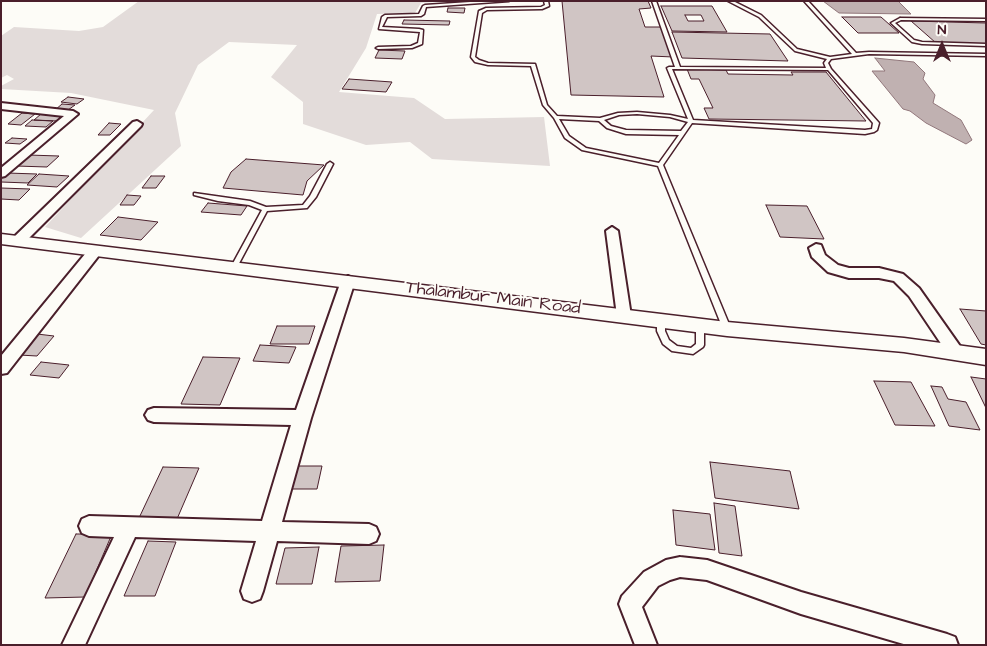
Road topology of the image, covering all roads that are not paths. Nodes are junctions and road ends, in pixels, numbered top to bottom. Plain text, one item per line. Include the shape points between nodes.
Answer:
1 (508, 1) edge
2 (546, 1) edge
3 (654, 1) edge
4 (730, 1) edge
5 (806, 1) edge
6 (986, 20) edge
7 (986, 45) edge
8 (378, 48) dead end
9 (986, 51) edge
10 (854, 54) junction
11 (986, 55) edge
12 (830, 58) junction
13 (678, 68) junction
14 (829, 69) junction
15 (1, 106) edge
16 (556, 117) junction
17 (600, 120) junction
18 (691, 121) junction
19 (137, 124) dead end
20 (682, 133) junction
21 (330, 164) dead end
22 (660, 165) junction
23 (1, 174) edge
24 (196, 194) dead end
25 (265, 210) junction
26 (612, 231) dead end
27 (10, 240) edge
28 (816, 248) dead end
29 (95, 251) junction
30 (234, 267) junction
31 (348, 281) junction
32 (624, 316) junction
33 (661, 321) junction
34 (700, 326) junction
35 (727, 329) junction
36 (956, 353) junction
37 (986, 357) edge
38 (1, 368) edge
39 (154, 416) dead end
40 (302, 418) junction
41 (89, 526) dead end
42 (129, 527) junction
43 (268, 531) junction
44 (369, 534) dead end
45 (252, 591) dead end
46 (73, 645) edge
47 (646, 645) edge
48 (947, 645) edge

1 - 8 lane via 425,6 420,15 386,16 380,28 422,31 420,44
2 - 16 lane via 547,6 542,8 486,9 480,12 473,56 477,61 488,64 533,65 541,99
3 - 13 lane
4 - 12 lane via 760,16 796,50
5 - 10 lane
6 - 7 lane via 900,19 893,22 913,41
9 - 10 lane via 889,48
10 - 11 lane
10 - 12 lane
12 - 14 lane via 826,63
13 - 14 lane
13 - 18 lane via 669,68
14 - 18 lane via 868,112 876,123 874,130
15 - 23 street via 73,114
16 - 17 lane
16 - 22 lane via 566,137 584,148
17 - 18 lane via 618,114 637,114
17 - 20 lane via 609,127 626,132
18 - 20 lane
19 - 27 street
20 - 22 lane
21 - 25 lane via 305,207
22 - 35 lane
24 - 25 lane via 250,203
25 - 30 lane
26 - 32 street
27 - 29 street, Thalambur Main Road
28 - 36 street via 819,257 833,269 898,277 914,292
29 - 30 street, Thalambur Main Road
29 - 38 street
30 - 31 street, Thalambur Main Road
31 - 32 street, Thalambur Main Road
31 - 40 street
32 - 33 street, Thalambur Main Road
33 - 34 street, Thalambur Main Road
33 - 34 lane via 666,342 675,349 692,351 700,345
34 - 35 street, Thalambur Main Road
35 - 36 street, Thalambur Main Road via 904,345
36 - 37 street, Thalambur Main Road
39 - 40 street
40 - 43 street
41 - 42 street
42 - 43 street
42 - 46 street
43 - 44 street
43 - 45 street
47 - 48 street via 630,604 651,579 666,570 680,567 707,570 801,603

